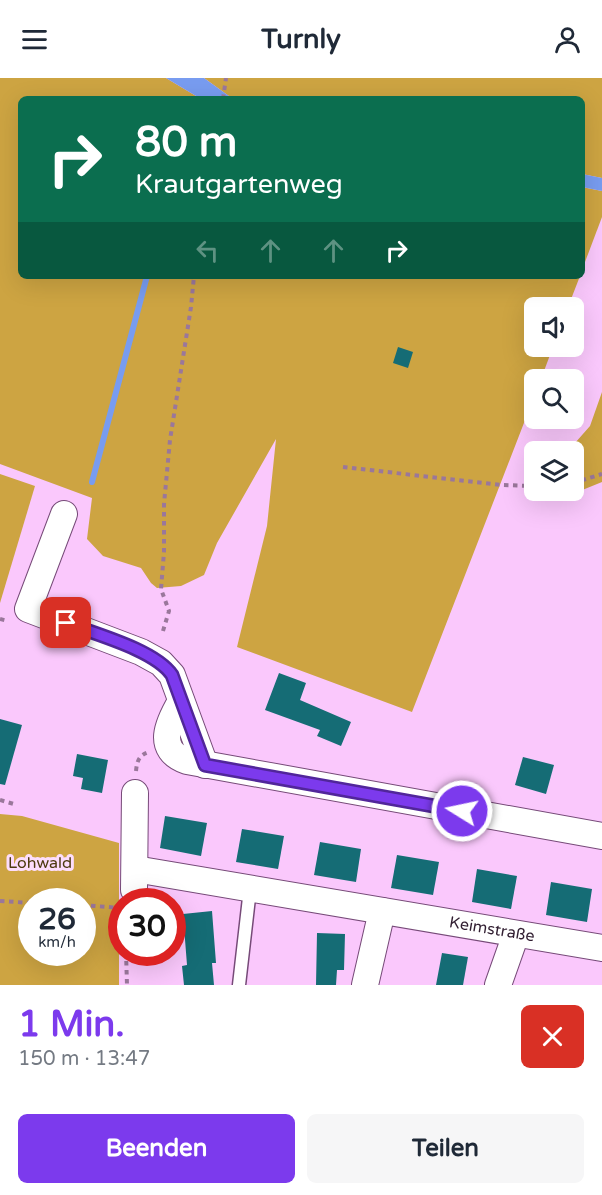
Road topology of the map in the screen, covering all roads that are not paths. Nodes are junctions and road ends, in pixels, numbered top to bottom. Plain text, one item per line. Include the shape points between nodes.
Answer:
1 (64, 514) dead end
2 (181, 701) junction
3 (205, 765) junction
4 (135, 793) road end
5 (602, 836) edge
6 (130, 888) edge
7 (186, 889) edge
8 (250, 889) junction
9 (382, 911) junction
10 (516, 934) junction
11 (602, 948) edge
12 (239, 985) edge
13 (365, 985) edge
14 (498, 985) edge

1 - 2 street via 28,609 153,658 172,675
2 - 3 street
2 - 3 street via 169,726 168,748 178,758
3 - 5 street
4 - 6 street
7 - 8 street, Keimstraße
8 - 9 street, Keimstraße
8 - 12 lane
9 - 10 street, Keimstraße
9 - 13 street
10 - 11 street, Keimstraße
10 - 14 street

